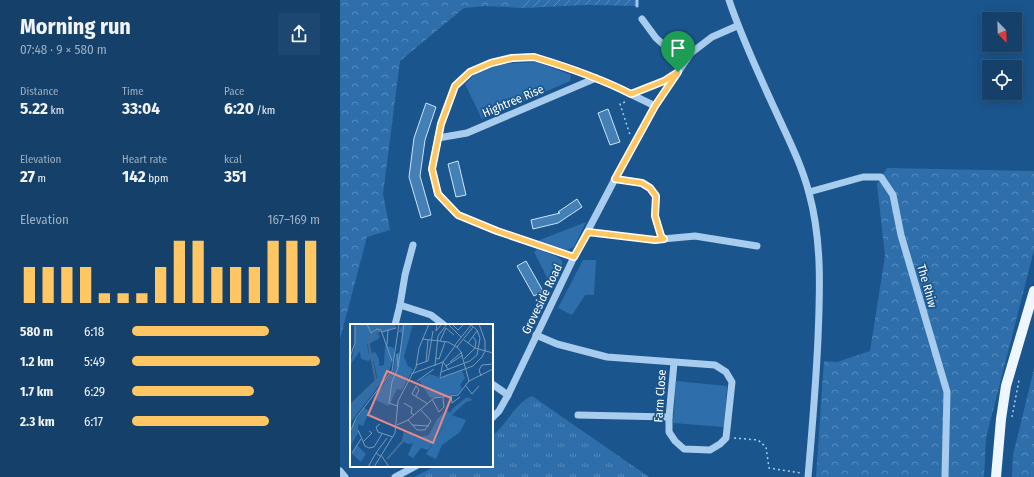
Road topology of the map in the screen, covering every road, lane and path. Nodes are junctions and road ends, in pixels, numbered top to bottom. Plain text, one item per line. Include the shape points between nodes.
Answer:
1 (729, 0) edge
2 (642, 20) dead end
3 (738, 26) junction
4 (687, 59) junction
5 (596, 78) junction
6 (664, 81) dead end
7 (633, 95) junction
8 (655, 106) junction
9 (438, 138) junction
10 (633, 146) junction
11 (615, 179) junction
12 (809, 192) junction
13 (588, 232) junction
14 (664, 239) junction
15 (413, 245) dead end
16 (757, 246) dead end
17 (574, 257) junction
18 (1034, 291) edge
19 (400, 305) junction
20 (395, 324) edge
21 (443, 324) edge
22 (536, 335) junction
23 (674, 363) junction
24 (1019, 378) dead end
25 (493, 385) edge
26 (508, 395) junction
27 (578, 415) dead end
28 (493, 417) edge
29 (669, 417) junction
30 (1011, 422) dead end
31 (726, 438) junction
32 (414, 467) edge
33 (340, 471) edge
34 (808, 476) edge
35 (345, 477) edge
36 (395, 477) edge
37 (945, 477) edge
38 (996, 477) edge

1 - 3 street
2 - 4 street via 666,47
3 - 4 street, Groveside Road via 712,37
3 - 12 street via 796,155
4 - 8 street, Groveside Road
5 - 7 street
5 - 9 street, Hightree Rise via 467,133
5 - 9 street via 534,57 512,58 491,63 470,72 455,86
6 - 7 path
7 - 8 street
7 - 10 path via 620,104
8 - 10 street, Groveside Road
9 - 17 street via 432,169 438,194 458,215
10 - 11 street, Groveside Road
11 - 13 street, Groveside Road
11 - 14 street via 642,183 650,188 656,196 655,216
12 - 34 street via 819,247 820,295
12 - 37 street, The Rhiw via 863,177 881,178 893,195 900,235 947,392
13 - 14 path
13 - 17 street, Groveside Road
14 - 16 street via 696,236
15 - 19 street via 404,275
17 - 22 street, Groveside Road
18 - 38 main road via 1006,386 1000,419
19 - 20 street
19 - 21 street via 431,315
22 - 23 street, Farm Close via 558,344 607,357
22 - 26 street, Groveside Road
23 - 29 street, Farm Close
23 - 31 street, Farm Close via 715,365 726,372 732,382
24 - 30 path
25 - 26 street
26 - 28 street, Groveside Road
27 - 29 street
29 - 31 street, Farm Close via 669,432 684,449 710,450
31 - 34 path via 758,440 766,447 769,468
32 - 36 street
33 - 35 street

